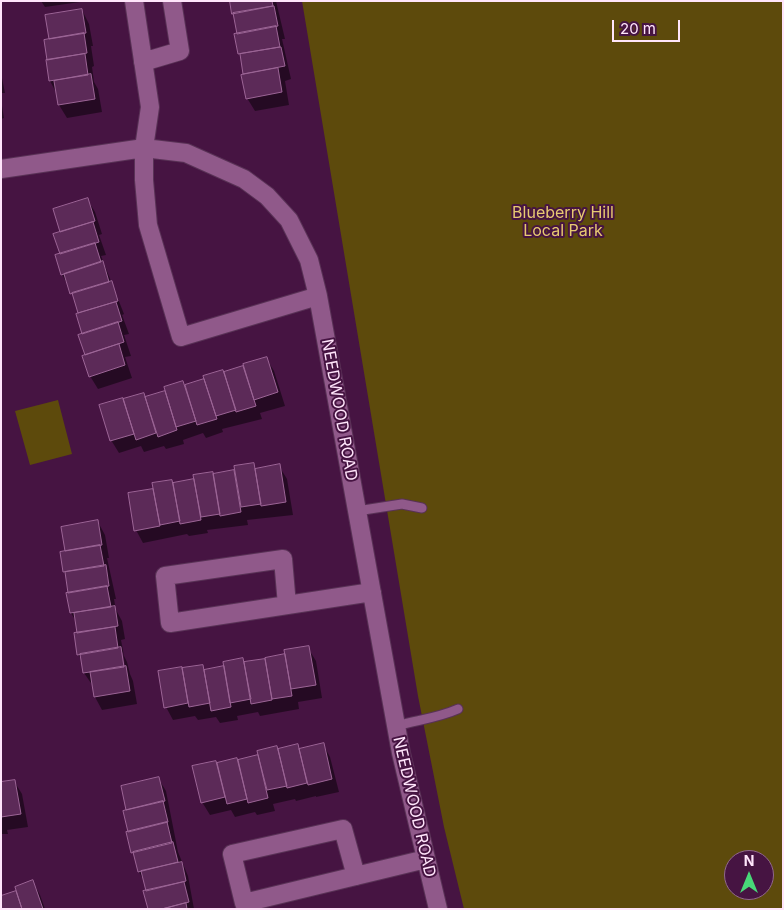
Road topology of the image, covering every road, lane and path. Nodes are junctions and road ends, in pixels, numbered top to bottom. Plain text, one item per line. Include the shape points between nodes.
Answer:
1 (134, 1) edge
2 (172, 1) edge
3 (143, 62) junction
4 (144, 148) junction
5 (1, 169) edge
6 (318, 296) junction
7 (422, 508) dead end
8 (357, 511) junction
9 (372, 592) junction
10 (287, 605) junction
11 (458, 709) dead end
12 (396, 726) junction
13 (426, 859) junction
14 (356, 876) junction
15 (438, 909) edge

1 - 3 street
2 - 3 street via 180,51
3 - 4 street via 150,107
4 - 5 street, NEEDWOOD ROAD
4 - 6 street, NEEDWOOD ROAD via 186,153 244,179 267,196 289,220 310,260
4 - 6 street via 148,224 181,337
6 - 8 street, NEEDWOOD ROAD
7 - 8 lane via 402,504
8 - 9 street, NEEDWOOD ROAD
9 - 10 street
9 - 12 street, NEEDWOOD ROAD
10 - 10 street via 170,623 165,576 283,559
11 - 12 lane via 441,717
12 - 13 street, NEEDWOOD ROAD
13 - 14 street
13 - 15 street, NEEDWOOD ROAD
14 - 14 street via 244,904 232,854 344,829

